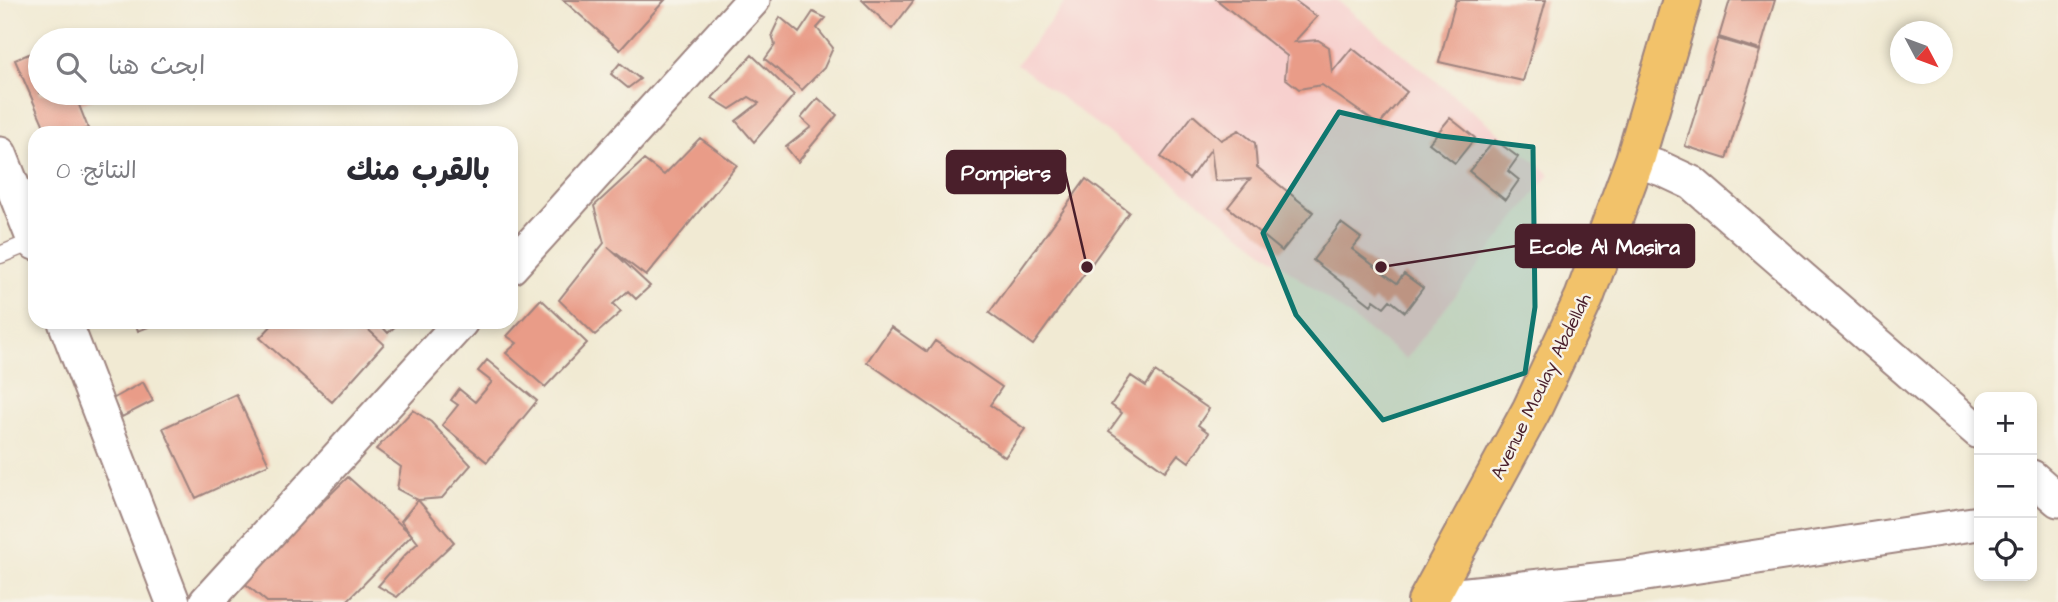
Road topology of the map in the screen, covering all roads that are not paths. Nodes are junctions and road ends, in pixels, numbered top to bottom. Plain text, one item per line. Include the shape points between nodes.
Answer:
1 (753, 0) edge
2 (1682, 0) edge
3 (0, 154) edge
4 (1635, 160) junction
5 (28, 224) edge
6 (28, 245) edge
7 (0, 255) edge
8 (518, 259) edge
9 (68, 329) edge
10 (455, 329) edge
11 (1974, 428) edge
12 (2037, 481) edge
13 (2058, 500) edge
14 (2058, 511) edge
15 (2037, 514) edge
16 (1974, 524) edge
17 (1428, 600) edge
18 (173, 602) edge
19 (206, 602) edge

1 - 8 street
2 - 4 main road, Avenue Moulay Abdellah
3 - 5 street
4 - 11 street via 1692,183
4 - 17 main road, Avenue Moulay Abdellah via 1584,298 1532,409
6 - 7 lane
9 - 18 street
10 - 19 street
12 - 13 street
14 - 15 street
16 - 17 street via 1633,576

